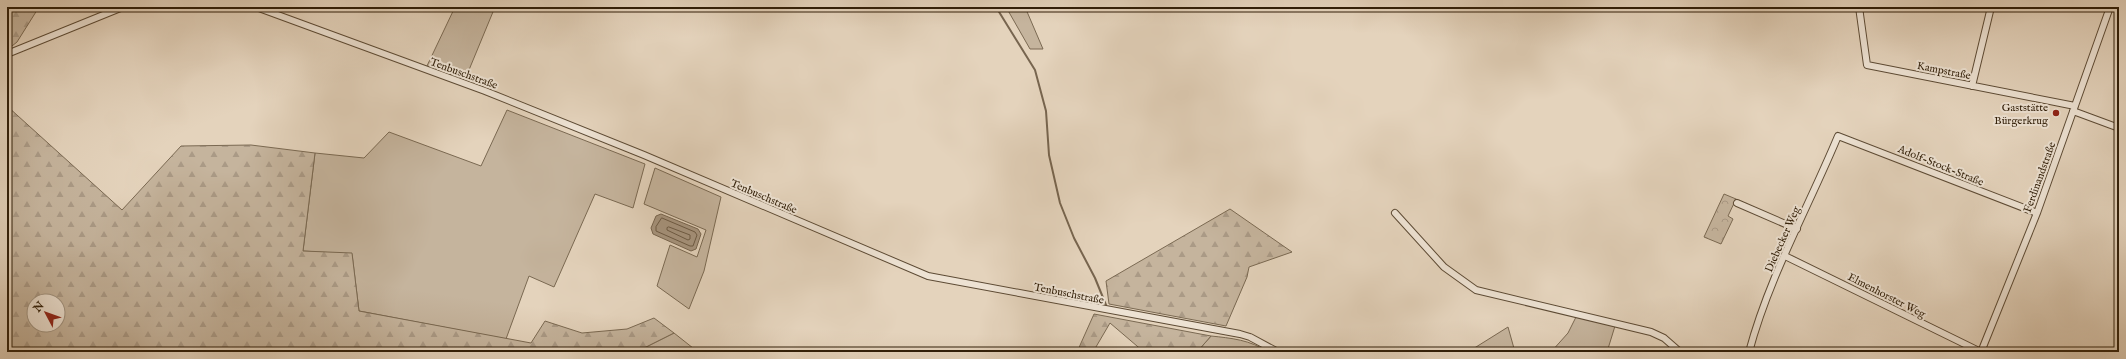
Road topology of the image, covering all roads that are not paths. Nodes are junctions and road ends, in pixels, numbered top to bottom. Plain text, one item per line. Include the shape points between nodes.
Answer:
1 (123, 7) edge
2 (256, 7) edge
3 (1859, 7) edge
4 (1991, 7) edge
5 (2110, 7) edge
6 (7, 54) edge
7 (1972, 86) junction
8 (2074, 108) junction
9 (2119, 128) edge
10 (1838, 136) joint
11 (1737, 203) dead end
12 (2037, 213) junction
13 (1395, 214) dead end
14 (1797, 229) junction
15 (1785, 256) junction
16 (1278, 352) edge
17 (1680, 352) edge
18 (1749, 352) edge
19 (1981, 352) edge

1 - 6 street
2 - 16 street, Tenbuschstraße via 507,100 928,276 1240,334
3 - 7 street, Kampstraße via 1867,65
4 - 7 street
5 - 8 street, Ferdinandstraße
7 - 8 street, Kampstraße
8 - 9 street, Kampstraße
8 - 12 street, Ferdinandstraße
10 - 12 street, Adolf-Stock-Straße
10 - 14 street, Diebecker Weg
11 - 14 street
12 - 19 street, Ferdinandstraße
13 - 17 street via 1444,267 1476,290 1651,332 1664,338
14 - 15 street, Diebecker Weg
15 - 18 street, Diebecker Weg via 1756,326
15 - 19 street, Elmenhorster Weg

